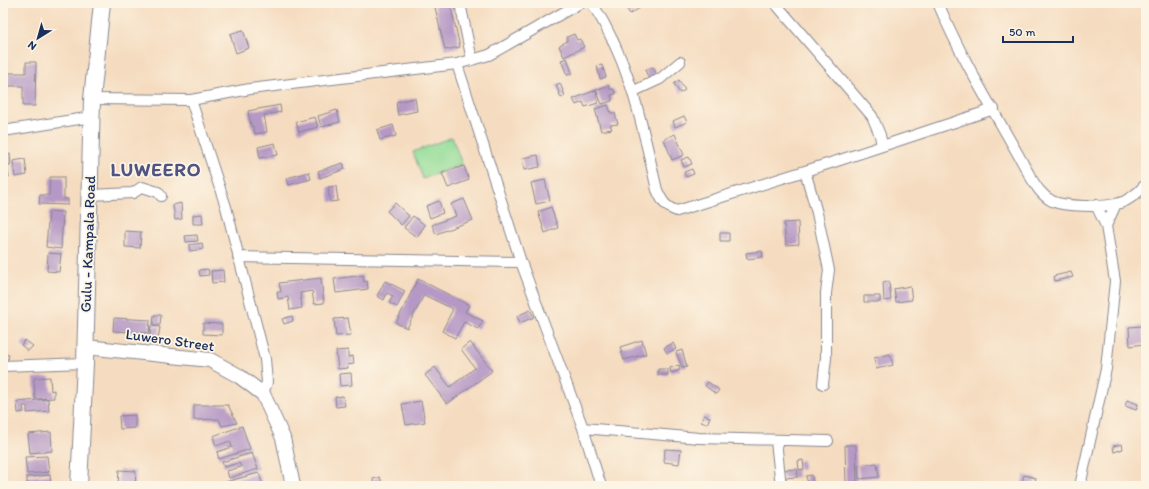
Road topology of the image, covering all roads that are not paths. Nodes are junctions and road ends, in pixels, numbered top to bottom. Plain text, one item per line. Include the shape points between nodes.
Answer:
1 (102, 3) edge
2 (460, 3) edge
3 (580, 3) edge
4 (592, 3) edge
5 (775, 3) edge
6 (938, 3) edge
7 (472, 60) junction
8 (680, 62) dead end
9 (457, 64) junction
10 (634, 91) junction
11 (92, 99) junction
12 (191, 100) junction
13 (994, 109) junction
14 (92, 117) junction
15 (3, 131) edge
16 (882, 146) junction
17 (805, 171) junction
18 (1146, 184) edge
19 (90, 195) junction
20 (161, 196) dead end
21 (1116, 204) junction
22 (1096, 205) junction
23 (1106, 226) junction
24 (238, 257) junction
25 (521, 262) junction
26 (85, 355) junction
27 (3, 366) edge
28 (822, 384) dead end
29 (263, 394) junction
30 (583, 428) junction
31 (776, 441) junction
32 (828, 441) dead end
33 (79, 486) edge
34 (294, 486) edge
35 (601, 486) edge
36 (781, 486) edge
37 (1080, 486) edge

1 - 11 main road, Gulu - Kampala Road
2 - 7 street
3 - 7 street via 489,55
4 - 10 street via 621,55
5 - 16 street via 872,116
6 - 13 street via 949,30
7 - 9 street
8 - 10 street via 660,79
9 - 12 street via 250,89
9 - 25 street
10 - 17 street via 657,190 671,209 677,210
11 - 12 street
11 - 14 main road, Gulu - Kampala Road
12 - 24 street via 226,207
13 - 16 street
13 - 22 street via 1040,192 1060,204
14 - 15 street
14 - 19 main road, Gulu - Kampala Road
16 - 17 street
17 - 28 street via 829,270 826,293 826,358
18 - 21 street via 1130,198
19 - 20 street via 132,193 142,187 158,192
19 - 26 main road, Gulu - Kampala Road
21 - 22 street
21 - 23 street
22 - 23 street
23 - 37 street via 1115,280 1106,369
24 - 25 street
24 - 29 street via 265,359 267,382
25 - 30 street
26 - 27 street
26 - 29 main road, Luwero Street via 210,360 239,376
26 - 33 main road, Gulu - Kampala Road
29 - 34 main road, Luwero Street via 283,438
30 - 31 street via 699,438
30 - 35 street
31 - 32 street
31 - 36 street

